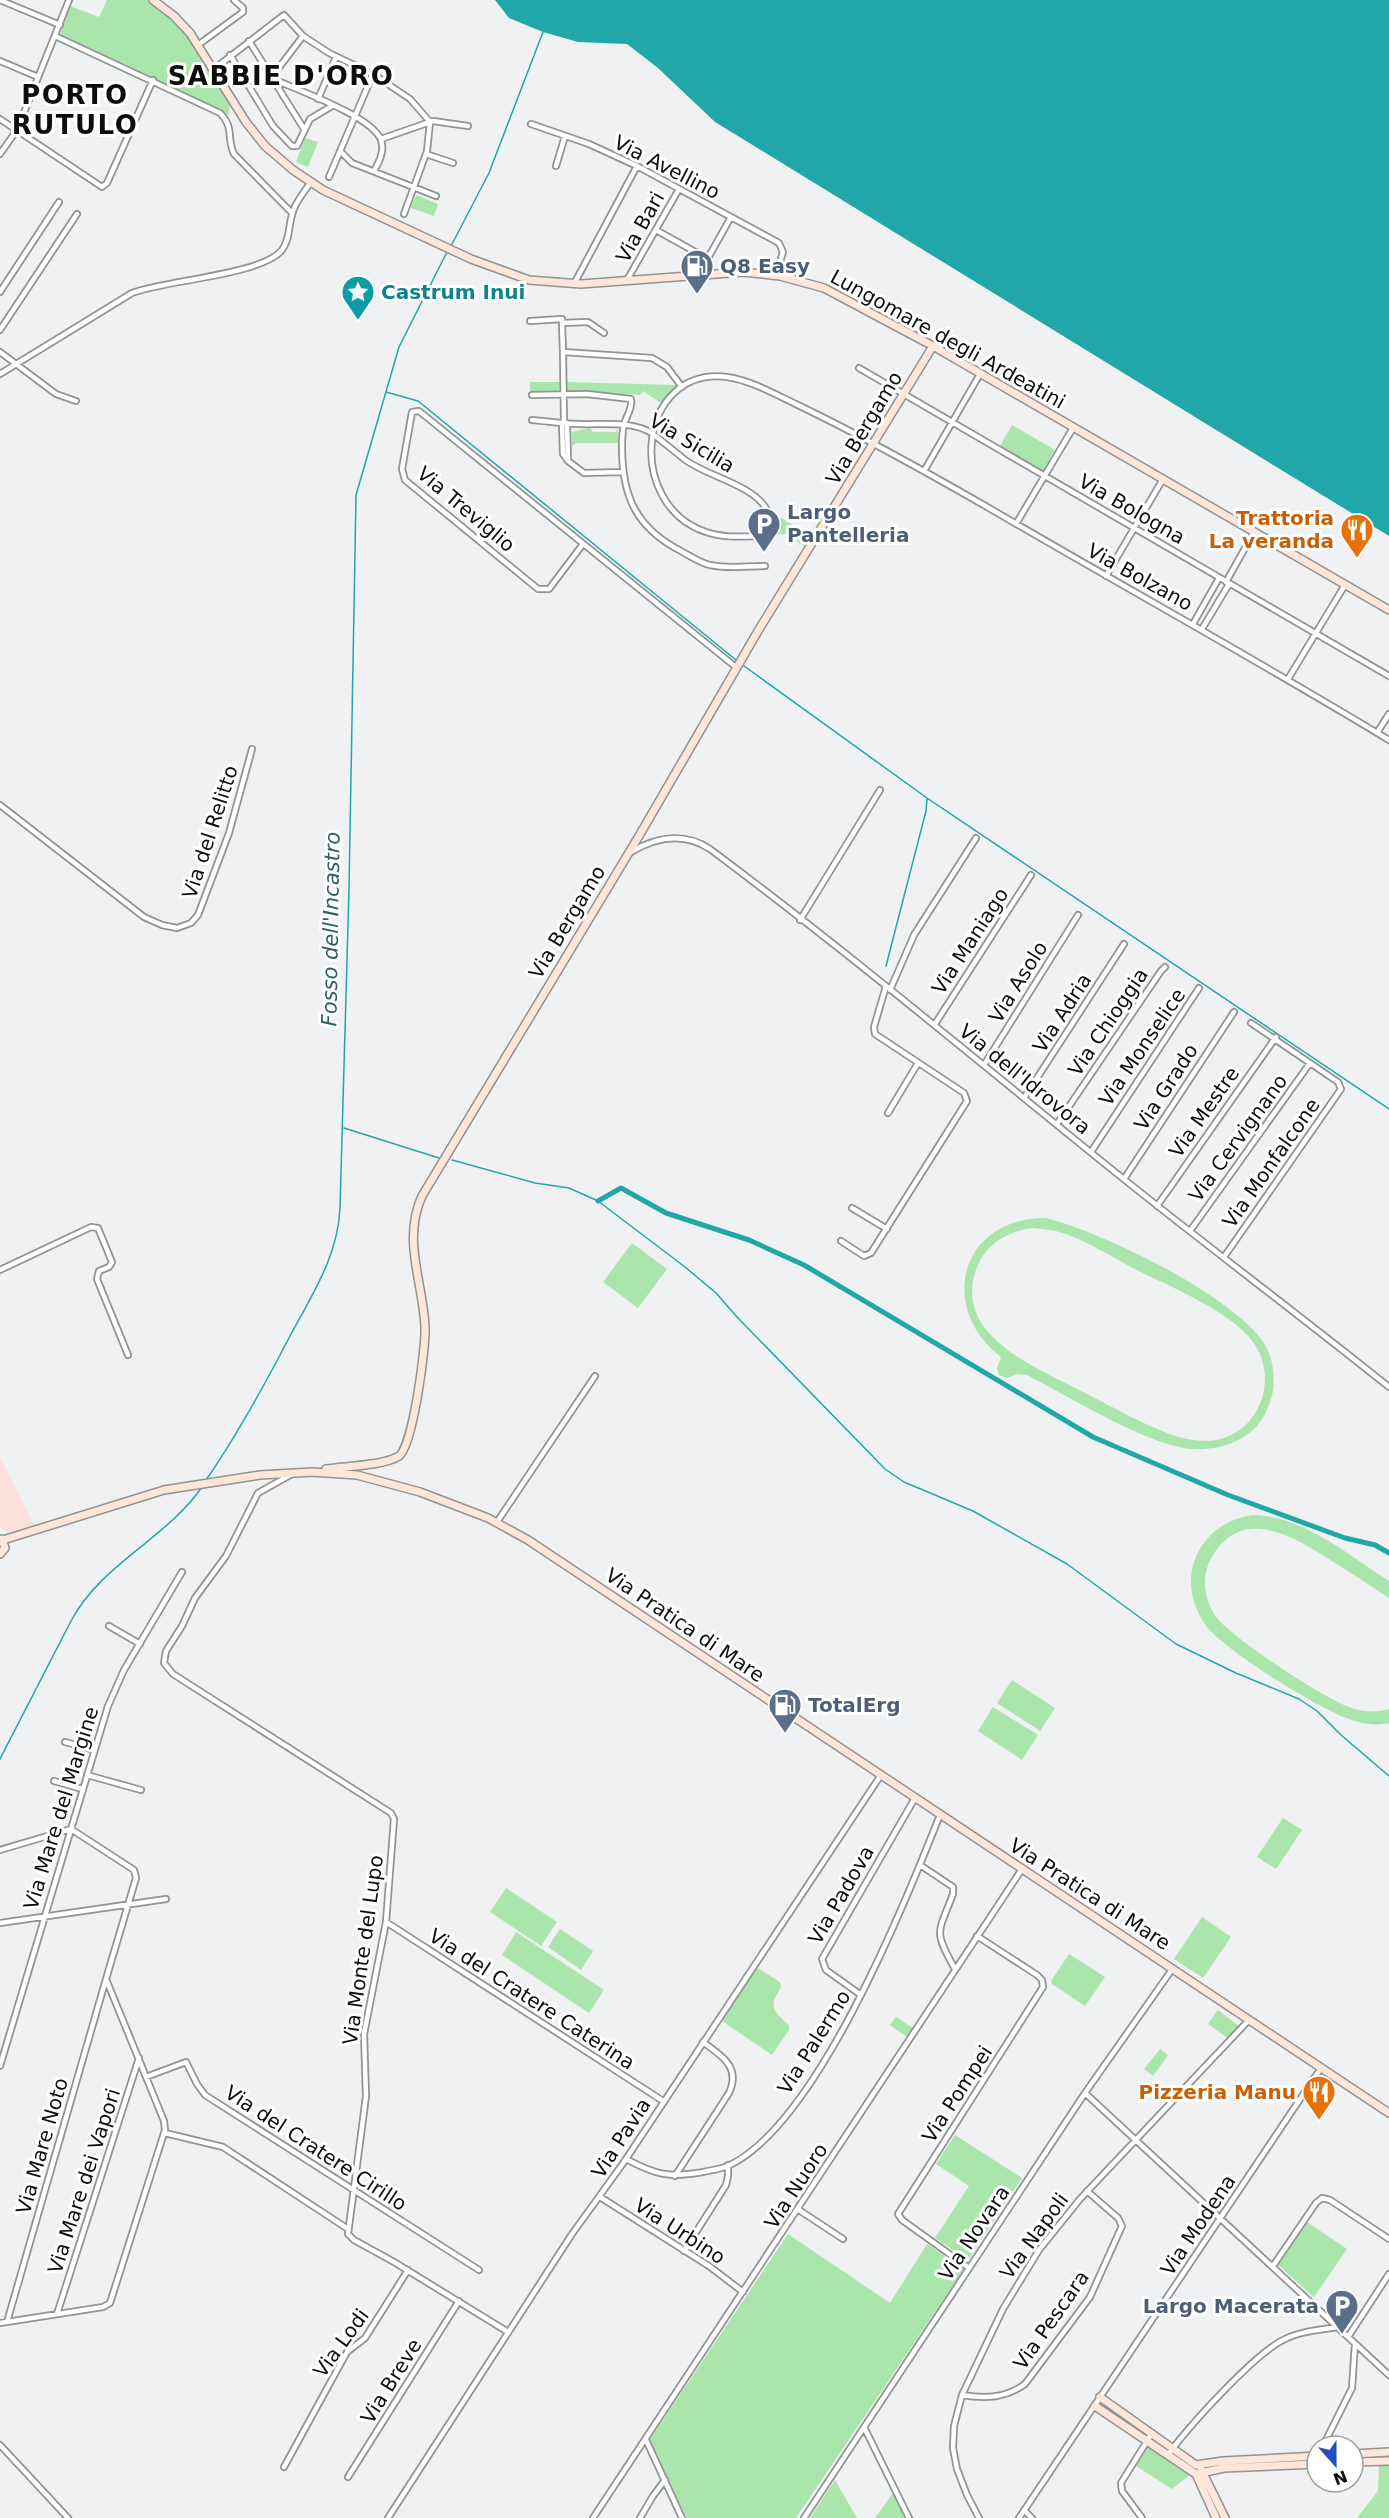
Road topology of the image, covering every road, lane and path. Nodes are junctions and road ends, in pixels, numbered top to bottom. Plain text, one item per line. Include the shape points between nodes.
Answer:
1 (0, 0) edge
2 (69, 0) edge
3 (153, 0) edge
4 (234, 0) edge
5 (60, 24) junction
6 (55, 36) junction
7 (303, 36) junction
8 (249, 41) junction
9 (198, 45) junction
10 (230, 55) junction
11 (336, 57) junction
12 (0, 61) edge
13 (214, 69) junction
14 (373, 74) junction
15 (38, 76) junction
16 (271, 78) junction
17 (153, 80) junction
18 (318, 99) junction
19 (333, 106) junction
20 (354, 115) junction
21 (0, 119) edge
22 (430, 122) junction
23 (531, 124) dead end
24 (468, 126) dead end
25 (304, 129) junction
26 (17, 130) junction
27 (565, 136) junction
28 (381, 139) junction
29 (340, 151) junction
30 (0, 154) edge
31 (426, 154) junction
32 (453, 163) dead end
33 (556, 166) dead end
34 (637, 166) junction
35 (374, 171) junction
36 (328, 177) dead end
37 (310, 183) junction
38 (414, 188) junction
39 (678, 189) junction
40 (436, 196) dead end
41 (59, 202) dead end
42 (292, 213) junction
43 (77, 214) dead end
44 (404, 214) dead end
45 (731, 217) junction
46 (656, 230) junction
47 (708, 259) junction
48 (699, 274) junction
49 (776, 275) junction
50 (627, 280) junction
51 (574, 284) junction
52 (0, 292) edge
53 (530, 321) dead end
54 (562, 323) junction
55 (0, 330) edge
56 (604, 333) dead end
57 (933, 346) junction
58 (0, 352) edge
59 (563, 352) junction
60 (17, 364) junction
61 (859, 368) dead end
62 (0, 374) edge
63 (980, 374) junction
64 (682, 387) junction
65 (564, 394) junction
66 (531, 395) dead end
67 (904, 395) junction
68 (76, 401) dead end
69 (532, 420) dead end
70 (565, 423) junction
71 (952, 423) junction
72 (624, 425) junction
73 (1073, 428) junction
74 (653, 434) junction
75 (874, 442) junction
76 (924, 471) junction
77 (622, 472) junction
78 (1044, 476) junction
79 (1163, 479) junction
80 (1016, 524) junction
81 (1134, 528) junction
82 (1254, 532) junction
83 (583, 544) junction
84 (765, 566) dead end
85 (1106, 576) junction
86 (1219, 578) junction
87 (1228, 583) junction
88 (1345, 585) junction
89 (1389, 610) edge
90 (1193, 624) junction
91 (1202, 629) junction
92 (1316, 634) junction
93 (736, 668) junction
94 (1389, 676) edge
95 (1288, 679) junction
96 (1389, 714) edge
97 (1377, 733) junction
98 (1389, 740) edge
99 (252, 749) dead end
100 (880, 790) dead end
101 (0, 805) edge
102 (976, 838) dead end
103 (629, 853) junction
104 (1031, 875) dead end
105 (1078, 915) dead end
106 (800, 920) junction
107 (1124, 944) dead end
108 (1165, 968) dead end
109 (888, 988) junction
110 (1199, 988) dead end
111 (1234, 1012) dead end
112 (1251, 1023) dead end
113 (935, 1024) junction
114 (1275, 1038) junction
115 (1310, 1063) junction
116 (918, 1064) junction
117 (984, 1065) junction
118 (1024, 1098) junction
119 (888, 1113) dead end
120 (1057, 1124) junction
121 (1091, 1152) junction
122 (1124, 1179) junction
123 (1157, 1206) junction
124 (852, 1208) dead end
125 (886, 1229) junction
126 (1190, 1231) junction
127 (841, 1241) dead end
128 (1224, 1257) junction
129 (0, 1270) edge
130 (128, 1356) dead end
131 (595, 1376) dead end
132 (1389, 1387) edge
133 (295, 1472) junction
134 (497, 1522) junction
135 (15, 1538) junction
136 (2, 1539) edge
137 (3, 1551) edge
138 (0, 1560) edge
139 (182, 1572) dead end
140 (109, 1626) dead end
141 (140, 1644) junction
142 (65, 1742) dead end
143 (94, 1750) junction
144 (87, 1775) junction
145 (880, 1775) junction
146 (54, 1781) dead end
147 (82, 1789) junction
148 (141, 1790) dead end
149 (915, 1798) junction
150 (940, 1815) junction
151 (71, 1829) junction
152 (0, 1850) edge
153 (920, 1865) junction
154 (1022, 1869) junction
155 (166, 1899) dead end
156 (128, 1905) junction
157 (44, 1917) junction
158 (386, 1922) junction
159 (0, 1923) edge
160 (977, 1936) junction
161 (1173, 1968) junction
162 (954, 1969) junction
163 (106, 1979) junction
164 (861, 1995) junction
165 (1248, 2021) junction
166 (702, 2042) junction
167 (139, 2058) junction
168 (0, 2066) edge
169 (1321, 2068) junction
170 (146, 2077) junction
171 (1085, 2093) junction
172 (663, 2101) junction
173 (1389, 2113) edge
174 (165, 2133) junction
175 (1135, 2139) junction
176 (626, 2158) junction
177 (728, 2165) junction
178 (675, 2176) junction
179 (353, 2191) junction
180 (1087, 2191) junction
181 (600, 2197) junction
182 (799, 2210) junction
183 (1221, 2218) junction
184 (348, 2229) junction
185 (843, 2239) dead end
186 (1389, 2239) edge
187 (684, 2251) junction
188 (1273, 2266) junction
189 (969, 2268) junction
190 (408, 2270) junction
191 (479, 2270) dead end
192 (1389, 2274) edge
193 (1382, 2285) junction
194 (1389, 2289) edge
195 (743, 2292) junction
196 (459, 2301) junction
197 (57, 2314) junction
198 (7, 2322) junction
199 (0, 2323) edge
200 (1338, 2327) junction
201 (508, 2332) junction
202 (1348, 2337) junction
203 (1355, 2344) junction
204 (1389, 2374) edge
205 (962, 2395) junction
206 (1100, 2397) junction
207 (1095, 2406) junction
208 (864, 2427) junction
209 (1152, 2433) junction
210 (1329, 2434) edge
211 (646, 2440) junction
212 (1147, 2441) junction
213 (0, 2445) edge
214 (1170, 2452) junction
215 (1389, 2452) edge
216 (1365, 2453) edge
217 (1305, 2457) edge
218 (1389, 2461) edge
219 (1365, 2462) edge
220 (1196, 2464) junction
221 (1305, 2465) edge
222 (284, 2467) dead end
223 (1200, 2473) junction
224 (348, 2477) dead end
225 (665, 2480) junction
226 (1024, 2511) junction
227 (68, 2518) edge
228 (388, 2518) edge
229 (593, 2518) edge
230 (640, 2518) edge
231 (682, 2518) edge
232 (804, 2518) edge
233 (909, 2518) edge
234 (980, 2518) edge
235 (1019, 2518) edge
236 (1032, 2518) edge
237 (1142, 2518) edge
238 (1216, 2518) edge
239 (1225, 2518) edge

1 - 5 street
2 - 5 street
3 - 9 street, Lungomare degli Ardeatini via 174,16
4 - 9 street via 243,12
5 - 6 street
6 - 15 street
6 - 17 street
7 - 8 street via 284,15
7 - 11 street
7 - 16 street
8 - 10 street
8 - 16 street
9 - 13 street, Lungomare degli Ardeatini
10 - 13 street
10 - 25 street via 275,129 290,145 297,146
11 - 14 street
11 - 18 street
12 - 15 street
13 - 37 street, Lungomare degli Ardeatini via 258,137 276,157
14 - 20 street
14 - 22 street via 413,101
15 - 26 street
16 - 18 street
16 - 25 street
17 - 26 street via 104,187
17 - 42 street via 222,114 230,126 234,154
18 - 19 street
19 - 20 street
19 - 25 street via 312,117
20 - 28 street
20 - 29 street
21 - 26 street
22 - 24 street
22 - 28 street
22 - 31 street
23 - 27 street, Via Avellino
26 - 30 street
27 - 33 street
27 - 34 street, Via Avellino
28 - 35 street via 381,154
29 - 35 street via 349,161
29 - 36 street
31 - 32 street
31 - 38 street
34 - 39 street, Via Avellino
34 - 51 street
35 - 38 street
37 - 42 street
37 - 51 street, Lungomare degli Ardeatini via 471,259 524,279
38 - 40 street
38 - 44 street
39 - 45 street, Via Avellino
39 - 46 street, Via Bari
41 - 52 street
42 - 60 street via 286,243 270,259 132,293
43 - 55 street
45 - 47 street
45 - 49 street, Via Avellino via 783,248
46 - 47 street
46 - 50 street, Via Bari
47 - 48 street
48 - 49 street, Lungomare degli Ardeatini
48 - 50 street, Lungomare degli Ardeatini
49 - 57 street, Lungomare degli Ardeatini via 829,290
50 - 51 street, Lungomare degli Ardeatini
53 - 54 street via 562,319
54 - 56 street via 588,322
54 - 59 street
57 - 63 street, Lungomare degli Ardeatini
57 - 67 street, Via Bergamo
58 - 60 street
59 - 64 street via 652,358 668,367
59 - 65 street
60 - 62 street
60 - 68 street via 56,394
61 - 67 street, Via Bologna
63 - 71 street
63 - 73 street, Lungomare degli Ardeatini
64 - 74 street via 666,404
64 - 75 street, Via Bolzano via 706,377 734,379 775,394
65 - 66 street
65 - 70 street
65 - 72 street via 631,399
67 - 71 street, Via Bologna
67 - 75 street, Via Bergamo
69 - 70 street, Via Sicilia
70 - 72 street, Via Sicilia
70 - 77 street via 568,461 584,473
71 - 76 street
71 - 78 street, Via Bologna
72 - 74 street, Via Sicilia
72 - 77 street
73 - 78 street
73 - 79 street, Lungomare degli Ardeatini
74 - 74 street, Via Sicilia via 696,468 754,496 768,512 769,536 711,534 679,517 654,481
75 - 76 street, Via Bolzano
75 - 93 street, Via Bergamo
76 - 80 street, Via Bolzano
77 - 84 street via 629,501 661,541 707,564
78 - 80 street
78 - 81 street, Via Bologna
79 - 81 street
79 - 82 street, Lungomare degli Ardeatini
80 - 85 street, Via Bolzano
81 - 85 street
81 - 86 street, Via Bologna
82 - 87 street
82 - 88 street, Lungomare degli Ardeatini
83 - 83 street, Via Treviglio via 419,411 412,412 402,469 405,480 539,590 550,587
83 - 93 street, Via Treviglio
85 - 90 street, Via Bolzano
86 - 87 street, Via Bologna
86 - 90 street
87 - 91 street
87 - 92 street, Via Bologna
88 - 89 street, Lungomare degli Ardeatini
88 - 92 street
90 - 91 street, Via Bolzano
91 - 95 street, Via Bolzano
92 - 94 street, Via Bologna
92 - 95 street
93 - 103 street, Via Bergamo
95 - 97 street, Via Bolzano
96 - 97 street
97 - 98 street, Via Bolzano
99 - 101 street, Via del Relitto via 229,833 198,915 182,927 170,927 141,915
100 - 106 street
102 - 109 street via 914,935
103 - 106 street, Via dell'Idrovora via 666,839 696,841
103 - 133 street, Via Bergamo via 418,1205 413,1253 425,1342 406,1448 386,1461
104 - 113 street, Via Maniago
105 - 117 street, Via Asolo
106 - 109 street, Via dell'Idrovora
107 - 118 street, Via Adria
108 - 120 street, Via Chioggia
109 - 113 street, Via dell'Idrovora
109 - 116 street via 874,1033
110 - 121 street, Via Monselice
111 - 122 street, Via Grado
112 - 114 street
113 - 117 street, Via dell'Idrovora
114 - 115 street
114 - 123 street, Via Mestre
115 - 126 street, Via Cervignano
115 - 128 street, Via Monfalcone via 1341,1086 1341,1091
116 - 119 street
116 - 125 street via 964,1093 967,1100
117 - 118 street, Via dell'Idrovora
118 - 120 street, Via dell'Idrovora
120 - 121 street, Via dell'Idrovora
121 - 122 street, Via dell'Idrovora
122 - 123 street, Via dell'Idrovora
123 - 126 street, Via dell'Idrovora
124 - 125 street
125 - 127 street via 868,1256
126 - 128 street, Via dell'Idrovora
128 - 132 street, Via dell'Idrovora
129 - 130 street via 89,1228 98,1228 112,1262 99,1271 97,1279
131 - 134 street
133 - 134 street, Via Pratica di Mare via 340,1473 389,1482
133 - 135 street, Via Pratica di Mare via 156,1492
133 - 158 street, Via Monte del Lupo via 258,1493 224,1562 198,1595 167,1648 164,1663 172,1674 391,1813 394,1824
134 - 145 street, Via Pratica di Mare
135 - 136 street, Via Pratica di Mare
135 - 137 street, Via Pratica di Mare
136 - 137 street
137 - 138 street
139 - 141 street, Via Mare del Margine
140 - 141 street
141 - 143 street, Via Mare del Margine via 112,1694
142 - 143 street
143 - 144 street, Via Mare del Margine
144 - 147 street, Via Mare del Margine
144 - 148 street
145 - 149 street, Via Pratica di Mare
145 - 166 street, Via Pavia
146 - 147 street
147 - 151 street, Via Mare del Margine
149 - 150 street, Via Pratica di Mare
149 - 164 street, Via Padova via 822,1959 827,1971
150 - 153 street, Via Palermo
150 - 154 street, Via Pratica di Mare
151 - 152 street
151 - 156 street, Via Mare Noto via 132,1868 136,1877
151 - 157 street, Via Mare del Margine
153 - 162 street via 953,1887 938,1934
153 - 164 street, Via Palermo
154 - 160 street, Via Nuoro
154 - 161 street, Via Pratica di Mare
155 - 156 street
156 - 157 street
156 - 163 street, Via Mare Noto
157 - 159 street
157 - 168 street, Via Mare del Margine
158 - 172 street, Via del Cratere Caterina
158 - 179 street, Via Monte del Lupo via 364,2034 366,2096
160 - 162 street, Via Nuoro
160 - 189 street, Via Pompei via 1037,1975 1043,1987 898,2214
161 - 165 street, Via Pratica di Mare
161 - 171 street, Via Novara
162 - 182 street, Via Nuoro
163 - 167 street
163 - 198 street, Via Mare Noto
164 - 177 street, Via Palermo via 790,2110 757,2145
165 - 169 street, Via Pratica di Mare
165 - 175 street, Via Napoli
166 - 172 street, Via Pavia
166 - 178 street via 729,2063 734,2073 733,2084
167 - 170 street
167 - 197 street, Via Mare dei Vapori
169 - 173 street, Via Pratica di Mare
169 - 183 street, Via Modena
170 - 174 street via 165,2123
170 - 179 street, Via del Cratere Cirillo via 186,2062 205,2095
171 - 175 street
171 - 189 street, Via Novara
172 - 176 street, Via Pavia
174 - 184 street via 223,2147
174 - 197 street via 111,2301 103,2307
175 - 180 street, Via Napoli
175 - 183 street
176 - 178 street, Via Palermo via 651,2172
176 - 181 street, Via Pavia
177 - 178 street, Via Palermo
177 - 187 street via 726,2185
179 - 184 street, Via Monte del Lupo
179 - 191 street, Via del Cratere Cirillo
180 - 205 street, Via Napoli via 1031,2261
180 - 205 street, Via Pescara via 1122,2226 1091,2294 1025,2384 992,2398
181 - 187 street, Via Urbino
181 - 201 street, Via Pavia
182 - 185 street
182 - 195 street, Via Nuoro
183 - 188 street
183 - 206 street, Via Modena
184 - 190 street via 352,2239
186 - 188 street via 1322,2198
187 - 195 street, Via Urbino
188 - 200 street
189 - 208 street, Via Novara
190 - 196 street
190 - 222 street, Via Lodi via 366,2337 347,2352
192 - 193 street
193 - 194 street
193 - 202 street
195 - 211 street, Via Nuoro
196 - 201 street
196 - 224 street, Via Breve
197 - 198 street
198 - 199 street
200 - 202 street
200 - 214 street via 1293,2336 1272,2347
201 - 228 street, Via Pavia
202 - 203 street
203 - 204 street
203 - 210 street via 1352,2388
205 - 234 street, Via Napoli via 955,2422 954,2452 964,2488
206 - 207 street, Via Modena
206 - 209 street
207 - 212 street
207 - 226 street, Via Modena
208 - 232 street, Via Novara
208 - 233 street
209 - 212 street
209 - 214 street
211 - 225 street
211 - 229 street, Via Nuoro
212 - 214 street
212 - 237 street via 1121,2485
213 - 227 street
214 - 220 street
214 - 223 street
215 - 216 street
217 - 220 street
218 - 219 street
220 - 223 street
221 - 223 street via 1224,2468
223 - 238 street
223 - 239 street
225 - 230 street
225 - 231 street
226 - 235 street, Via Modena
226 - 236 street

